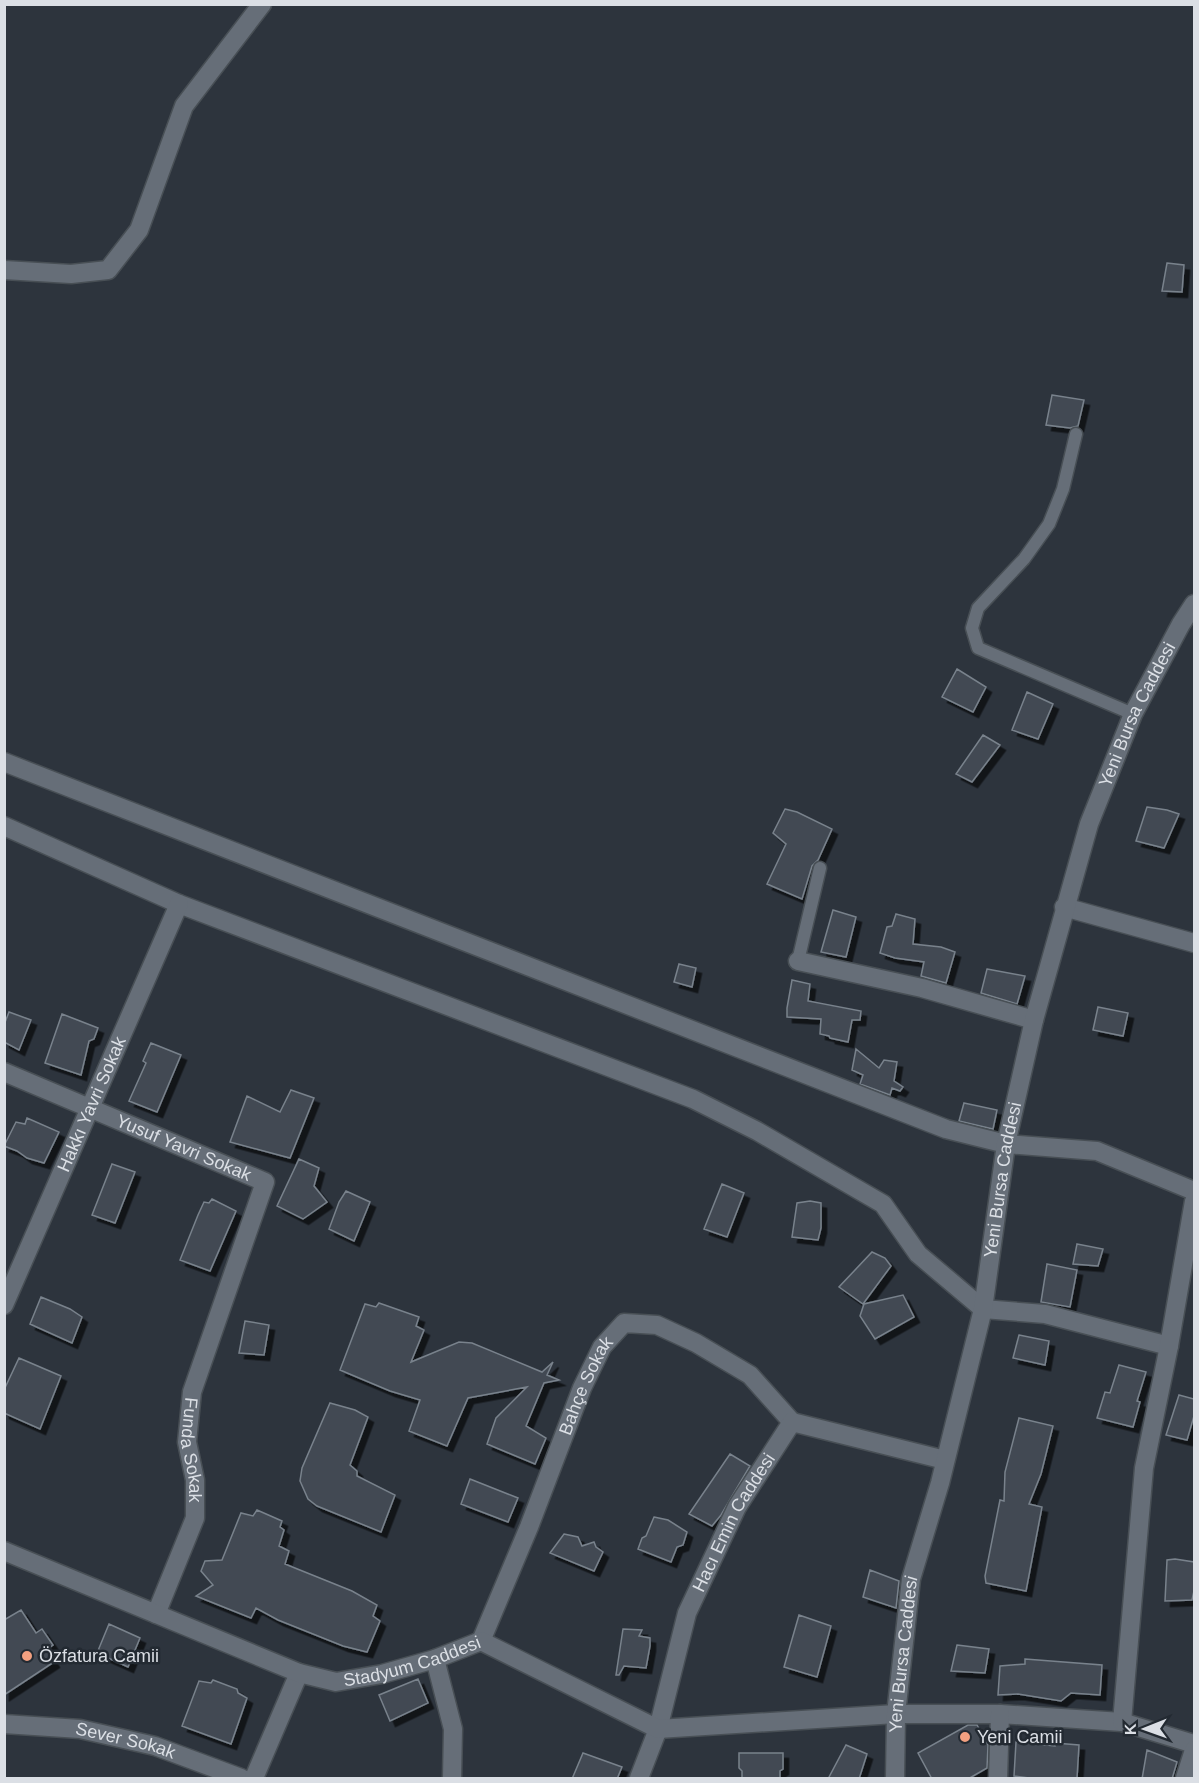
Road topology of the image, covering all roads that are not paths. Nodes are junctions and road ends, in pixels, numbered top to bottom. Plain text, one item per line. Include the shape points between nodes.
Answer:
1 (262, 4) edge
2 (4, 270) edge
3 (1076, 434) dead end
4 (1194, 604) edge
5 (1133, 714) junction
6 (4, 762) edge
7 (4, 826) edge
8 (820, 868) dead end
9 (179, 904) junction
10 (1064, 907) junction
11 (1194, 943) edge
12 (798, 961) joint
13 (1034, 1020) junction
14 (4, 1072) edge
15 (89, 1107) junction
16 (1006, 1144) junction
17 (265, 1182) joint
18 (1194, 1191) edge
19 (1194, 1201) edge
20 (4, 1305) edge
21 (983, 1309) junction
22 (1169, 1346) junction
23 (792, 1422) junction
24 (945, 1460) junction
25 (4, 1551) edge
26 (156, 1614) junction
27 (481, 1641) junction
28 (435, 1659) junction
29 (299, 1673) junction
30 (896, 1714) junction
31 (1000, 1714) junction
32 (1122, 1722) junction
33 (4, 1724) edge
34 (658, 1729) junction
35 (1194, 1744) edge
36 (1194, 1750) edge
37 (241, 1779) edge
38 (254, 1779) edge
39 (453, 1779) edge
40 (639, 1779) edge
41 (895, 1779) edge
42 (998, 1779) edge
43 (1185, 1779) edge

1 - 2 street via 184,106 139,230 108,270 71,274
3 - 5 lane via 1063,489 1049,524 1024,559 978,608 972,628 974,638 978,648
4 - 5 street, Yeni Bursa Caddesi
5 - 10 street, Yeni Bursa Caddesi via 1089,824
6 - 16 street via 946,1129
7 - 9 street
8 - 12 lane
9 - 15 street, Hakkı Yavri Sokak
9 - 21 street via 704,1104 883,1204 918,1254
10 - 11 street
10 - 13 street, Yeni Bursa Caddesi
12 - 13 street via 922,988
13 - 16 street, Yeni Bursa Caddesi
14 - 15 street, Yusuf Yavri Sokak
15 - 17 street, Yusuf Yavri Sokak
15 - 20 street, Hakkı Yavri Sokak
16 - 18 street via 1097,1151
16 - 21 street, Yeni Bursa Caddesi
17 - 26 street, Funda Sokak via 192,1392 187,1442 195,1479 195,1518
19 - 22 street
21 - 22 street via 1045,1314
21 - 24 street, Yeni Bursa Caddesi
22 - 32 street via 1143,1467
23 - 24 street
23 - 27 street, Bahçe Sokak via 750,1375 696,1343 657,1325 624,1323 602,1347 582,1388
23 - 34 street, Hacı Emin Caddesi via 737,1507 687,1613
24 - 30 street, Yeni Bursa Caddesi via 911,1579
25 - 26 street, Stadyum Caddesi
26 - 29 street, Stadyum Caddesi
27 - 28 street, Stadyum Caddesi
27 - 34 street, Stadyum Caddesi
28 - 29 street, Stadyum Caddesi via 336,1682
28 - 39 street via 453,1730
29 - 38 street
30 - 31 street
30 - 34 street
30 - 41 street, Yeni Bursa Caddesi
31 - 32 street
31 - 42 street
32 - 35 street
33 - 37 street, Sever Sokak via 80,1730 155,1746
34 - 40 street, Hacı Emin Caddesi
36 - 43 street

